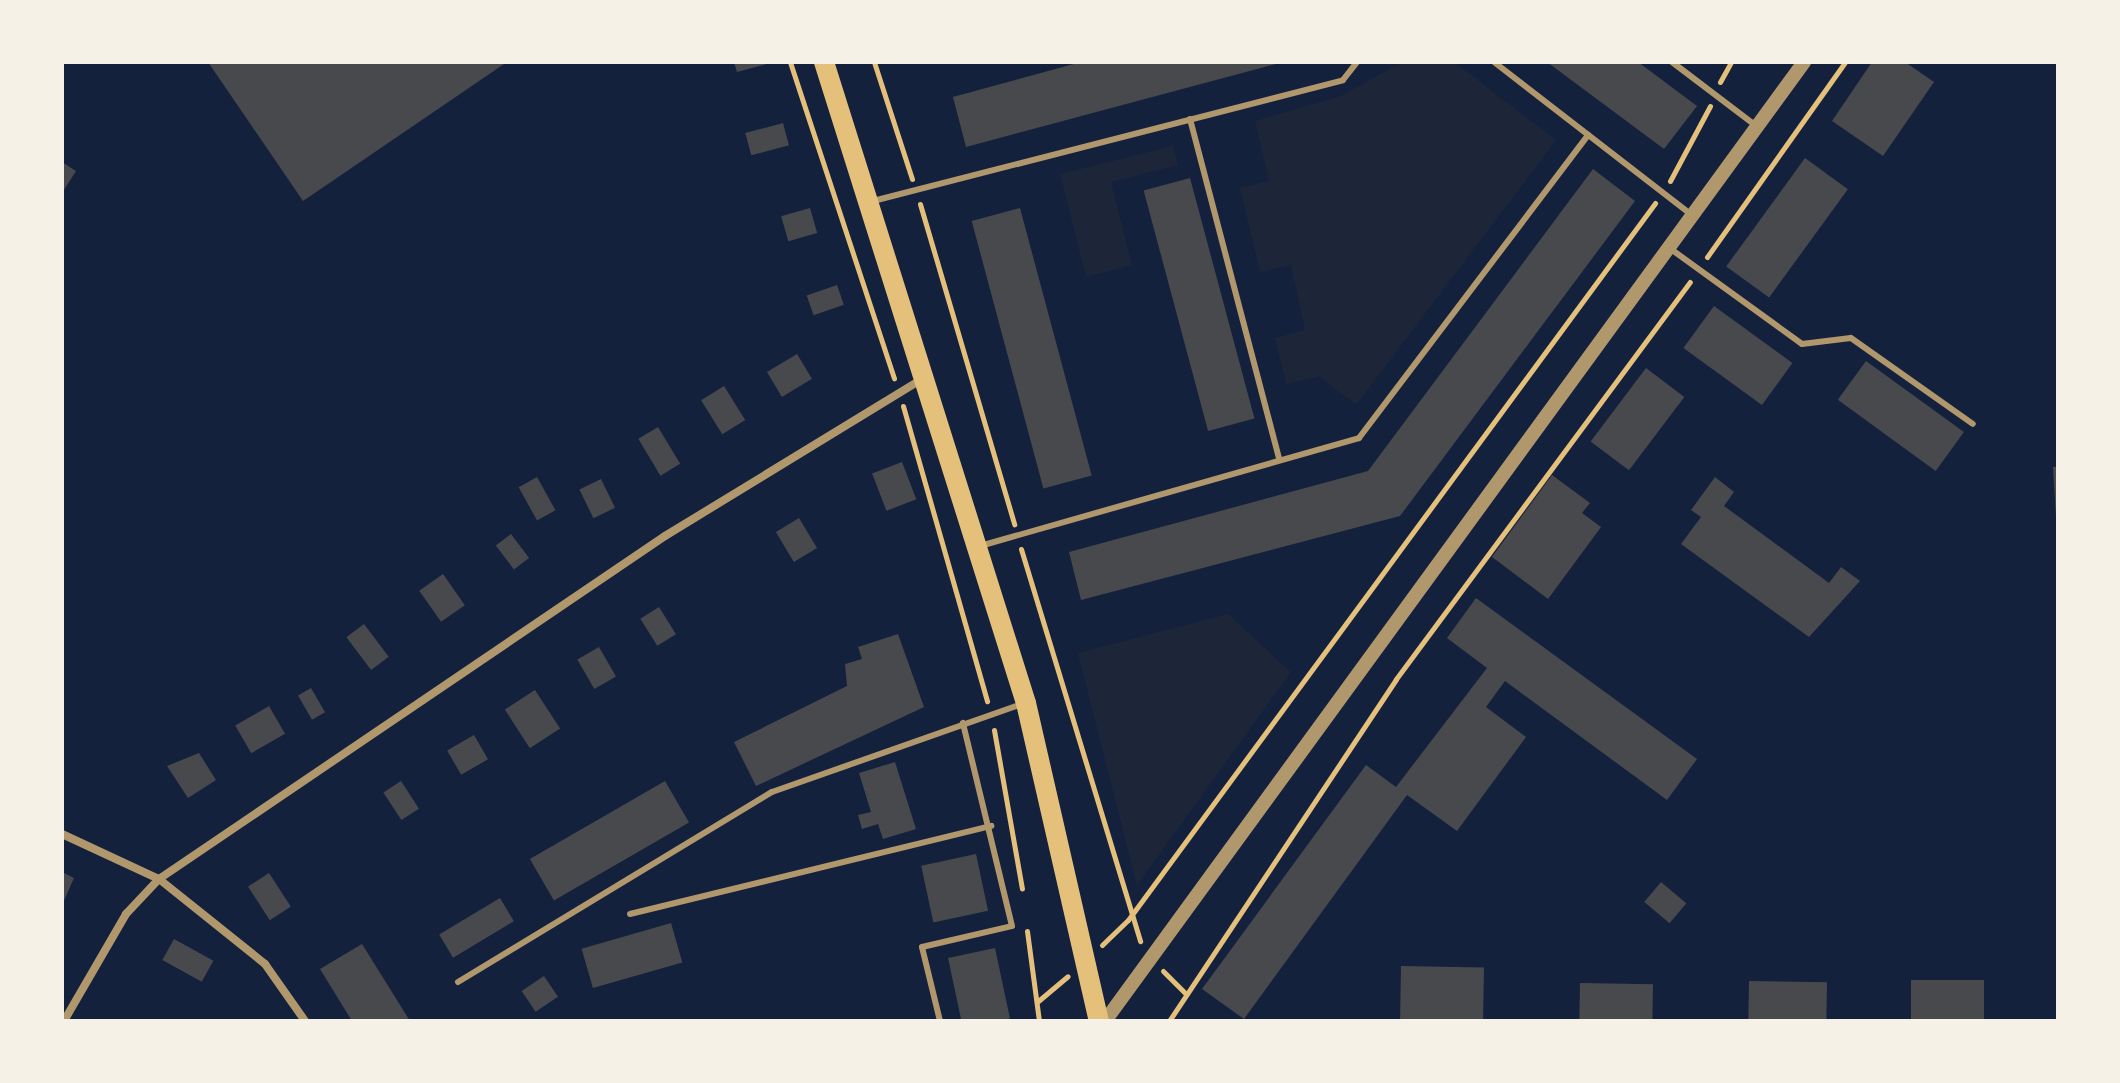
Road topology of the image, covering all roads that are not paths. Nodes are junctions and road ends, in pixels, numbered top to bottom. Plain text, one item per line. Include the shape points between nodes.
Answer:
1 (824, 62) edge
2 (1357, 62) edge
3 (1494, 62) edge
4 (1672, 62) edge
5 (1804, 62) edge
6 (1190, 119) junction
7 (1756, 126) junction
8 (1588, 135) junction
9 (870, 202) junction
10 (1691, 214) junction
11 (1667, 246) junction
12 (928, 376) junction
13 (1973, 424) dead end
14 (1279, 459) junction
15 (980, 546) junction
16 (1026, 703) junction
17 (963, 723) junction
18 (991, 826) junction
19 (62, 834) edge
20 (159, 879) junction
21 (630, 914) dead end
22 (458, 982) dead end
23 (64, 1021) edge
24 (305, 1021) edge
25 (940, 1021) edge
26 (1099, 1021) edge
27 (1105, 1021) edge

1 - 9 main road
2 - 6 lane via 1343,80
3 - 8 lane
4 - 7 lane
5 - 7 street
6 - 9 lane
6 - 14 lane
7 - 10 street
8 - 10 lane
8 - 14 lane via 1359,438
9 - 12 main road
10 - 11 street
11 - 13 lane via 1802,344 1851,338
11 - 27 street
12 - 15 main road
12 - 20 street via 665,536
14 - 15 lane
15 - 16 main road
16 - 17 lane
16 - 26 main road
17 - 18 lane
17 - 22 lane via 772,792
18 - 21 lane
18 - 25 lane via 1012,926 922,947
19 - 20 street
20 - 23 street via 126,914
20 - 24 street via 265,964

